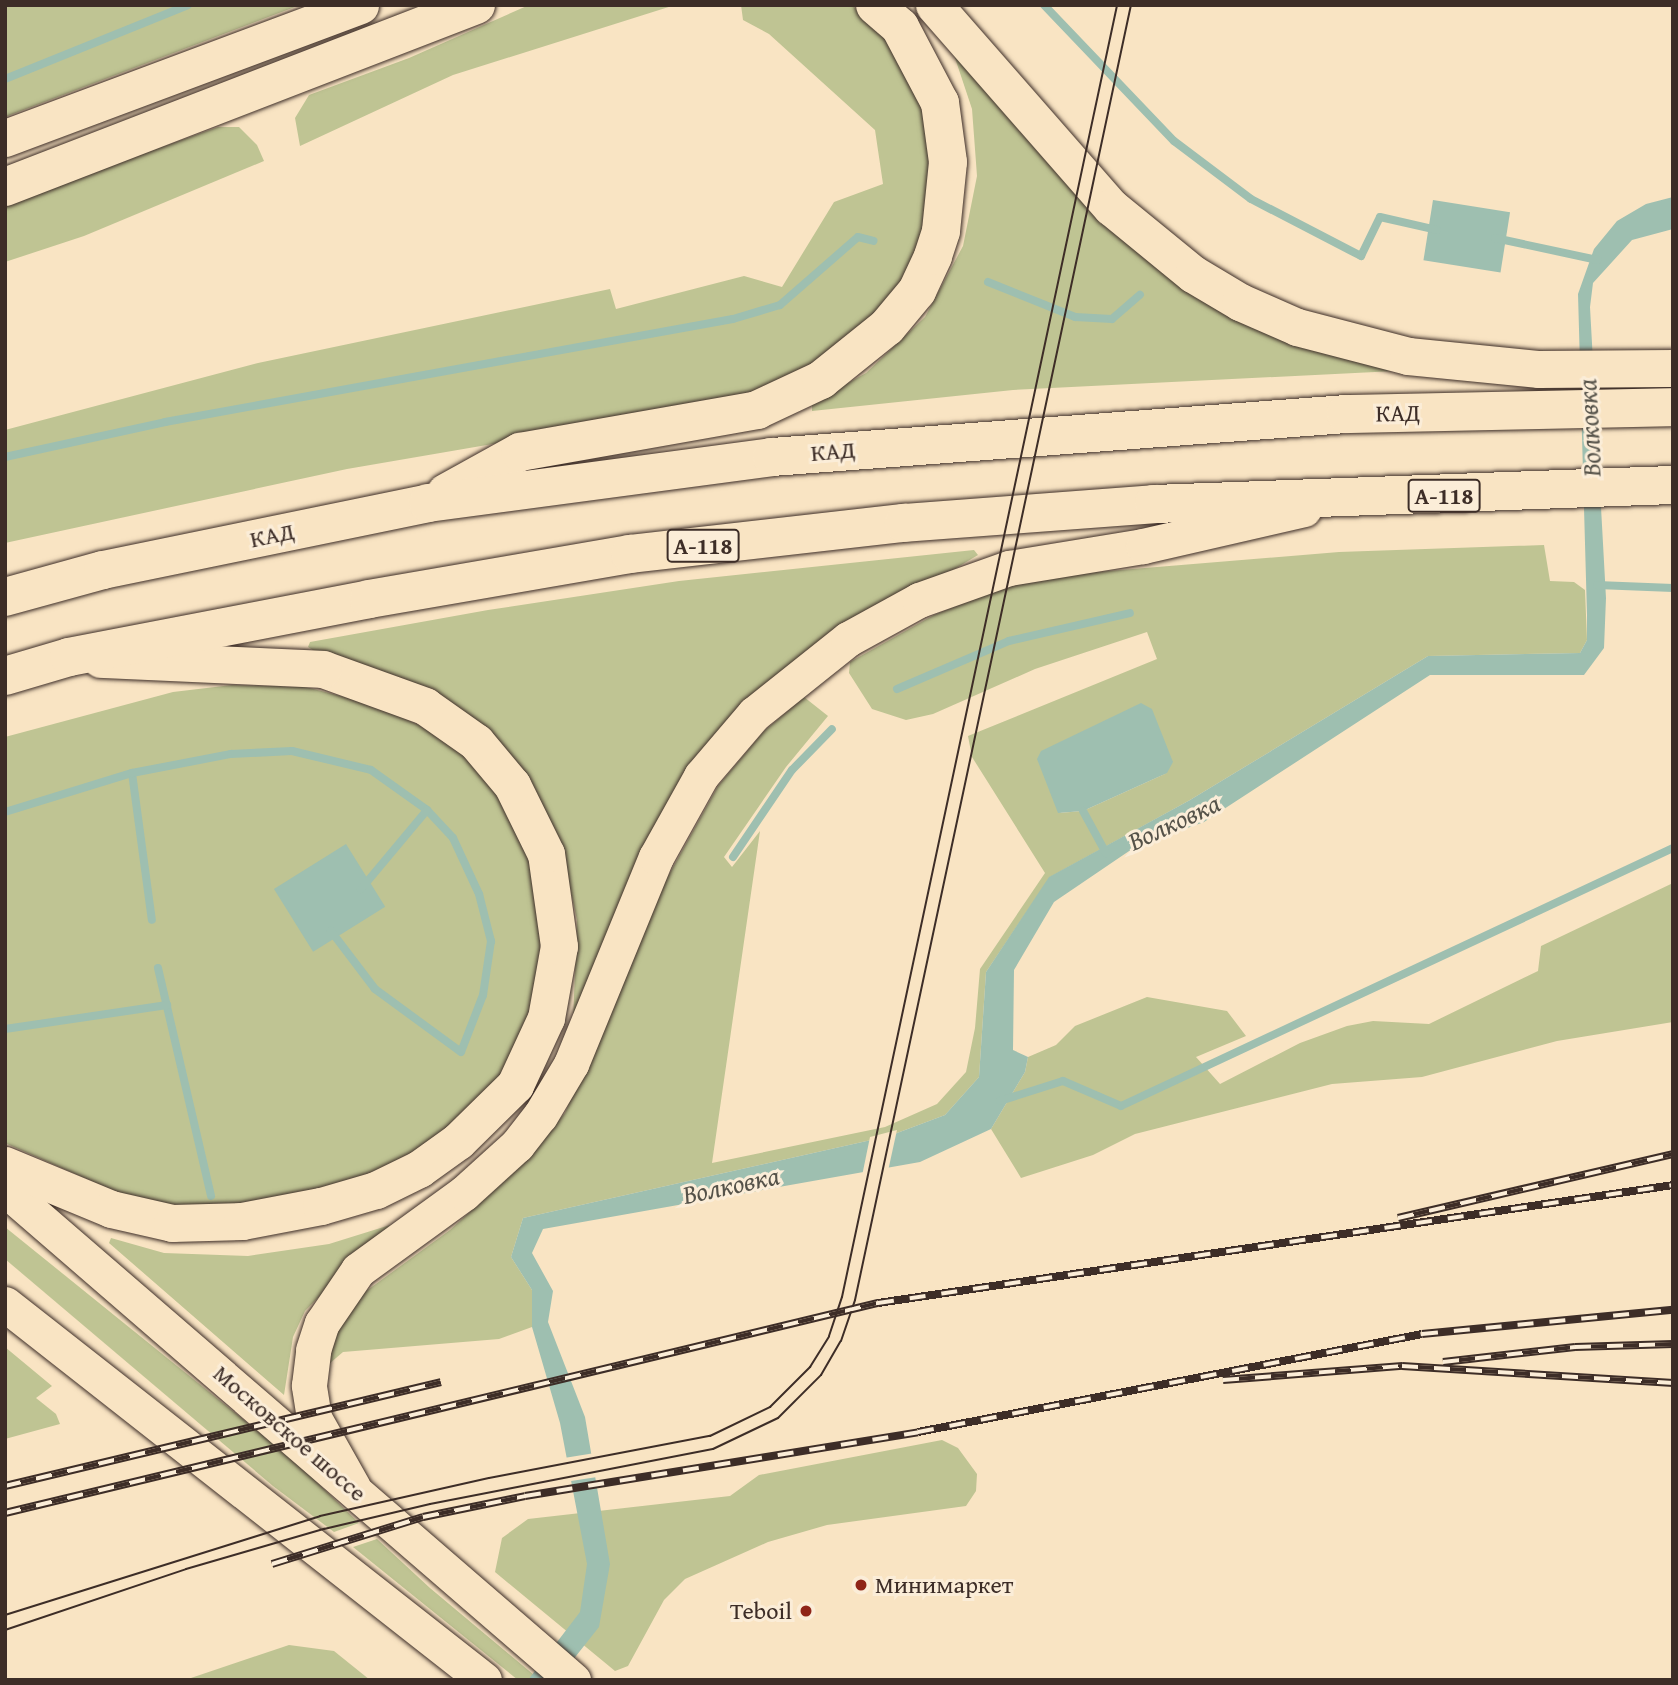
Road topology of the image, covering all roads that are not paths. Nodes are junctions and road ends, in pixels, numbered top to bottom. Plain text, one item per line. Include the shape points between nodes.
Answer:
1 (360, 5) edge
2 (476, 5) edge
3 (876, 5) edge
4 (934, 5) edge
5 (5, 138) edge
6 (5, 187) edge
7 (1663, 368) edge
8 (1664, 407) edge
9 (1666, 485) edge
10 (1345, 499) junction
11 (428, 503) junction
12 (5, 597) edge
13 (69, 657) junction
14 (5, 676) edge
15 (5, 1165) edge
16 (5, 1189) edge
17 (6, 1306) edge
18 (353, 1487) junction
19 (479, 1675) edge
20 (573, 1680) edge

1 - 5 highway
2 - 6 highway
3 - 11 highway via 901,27 936,93 947,134 948,162 941,231 933,257 917,290 887,327 821,380 757,410 520,452
4 - 7 highway via 1111,207 1205,281 1297,327 1408,356 1539,369
8 - 11 highway, КАД via 1346,414 938,441 772,457
9 - 10 highway, А-118
10 - 13 highway, А-118 via 1153,504 904,523 630,554
10 - 18 main road via 1143,547 1009,568 919,600 848,639 754,714 701,776 656,857 571,1064 540,1116 517,1145 464,1193 358,1270 322,1323 309,1385 314,1418
11 - 12 highway, КАД via 103,570
13 - 14 highway, А-118
13 - 15 highway via 323,669 425,706 476,742 512,785 534,821 547,854 559,946 546,1018 515,1085 458,1141 419,1170 376,1190 278,1217 172,1223 111,1209
16 - 18 main road, Московское шоссе
17 - 19 main road
18 - 20 main road, Московское шоссе

